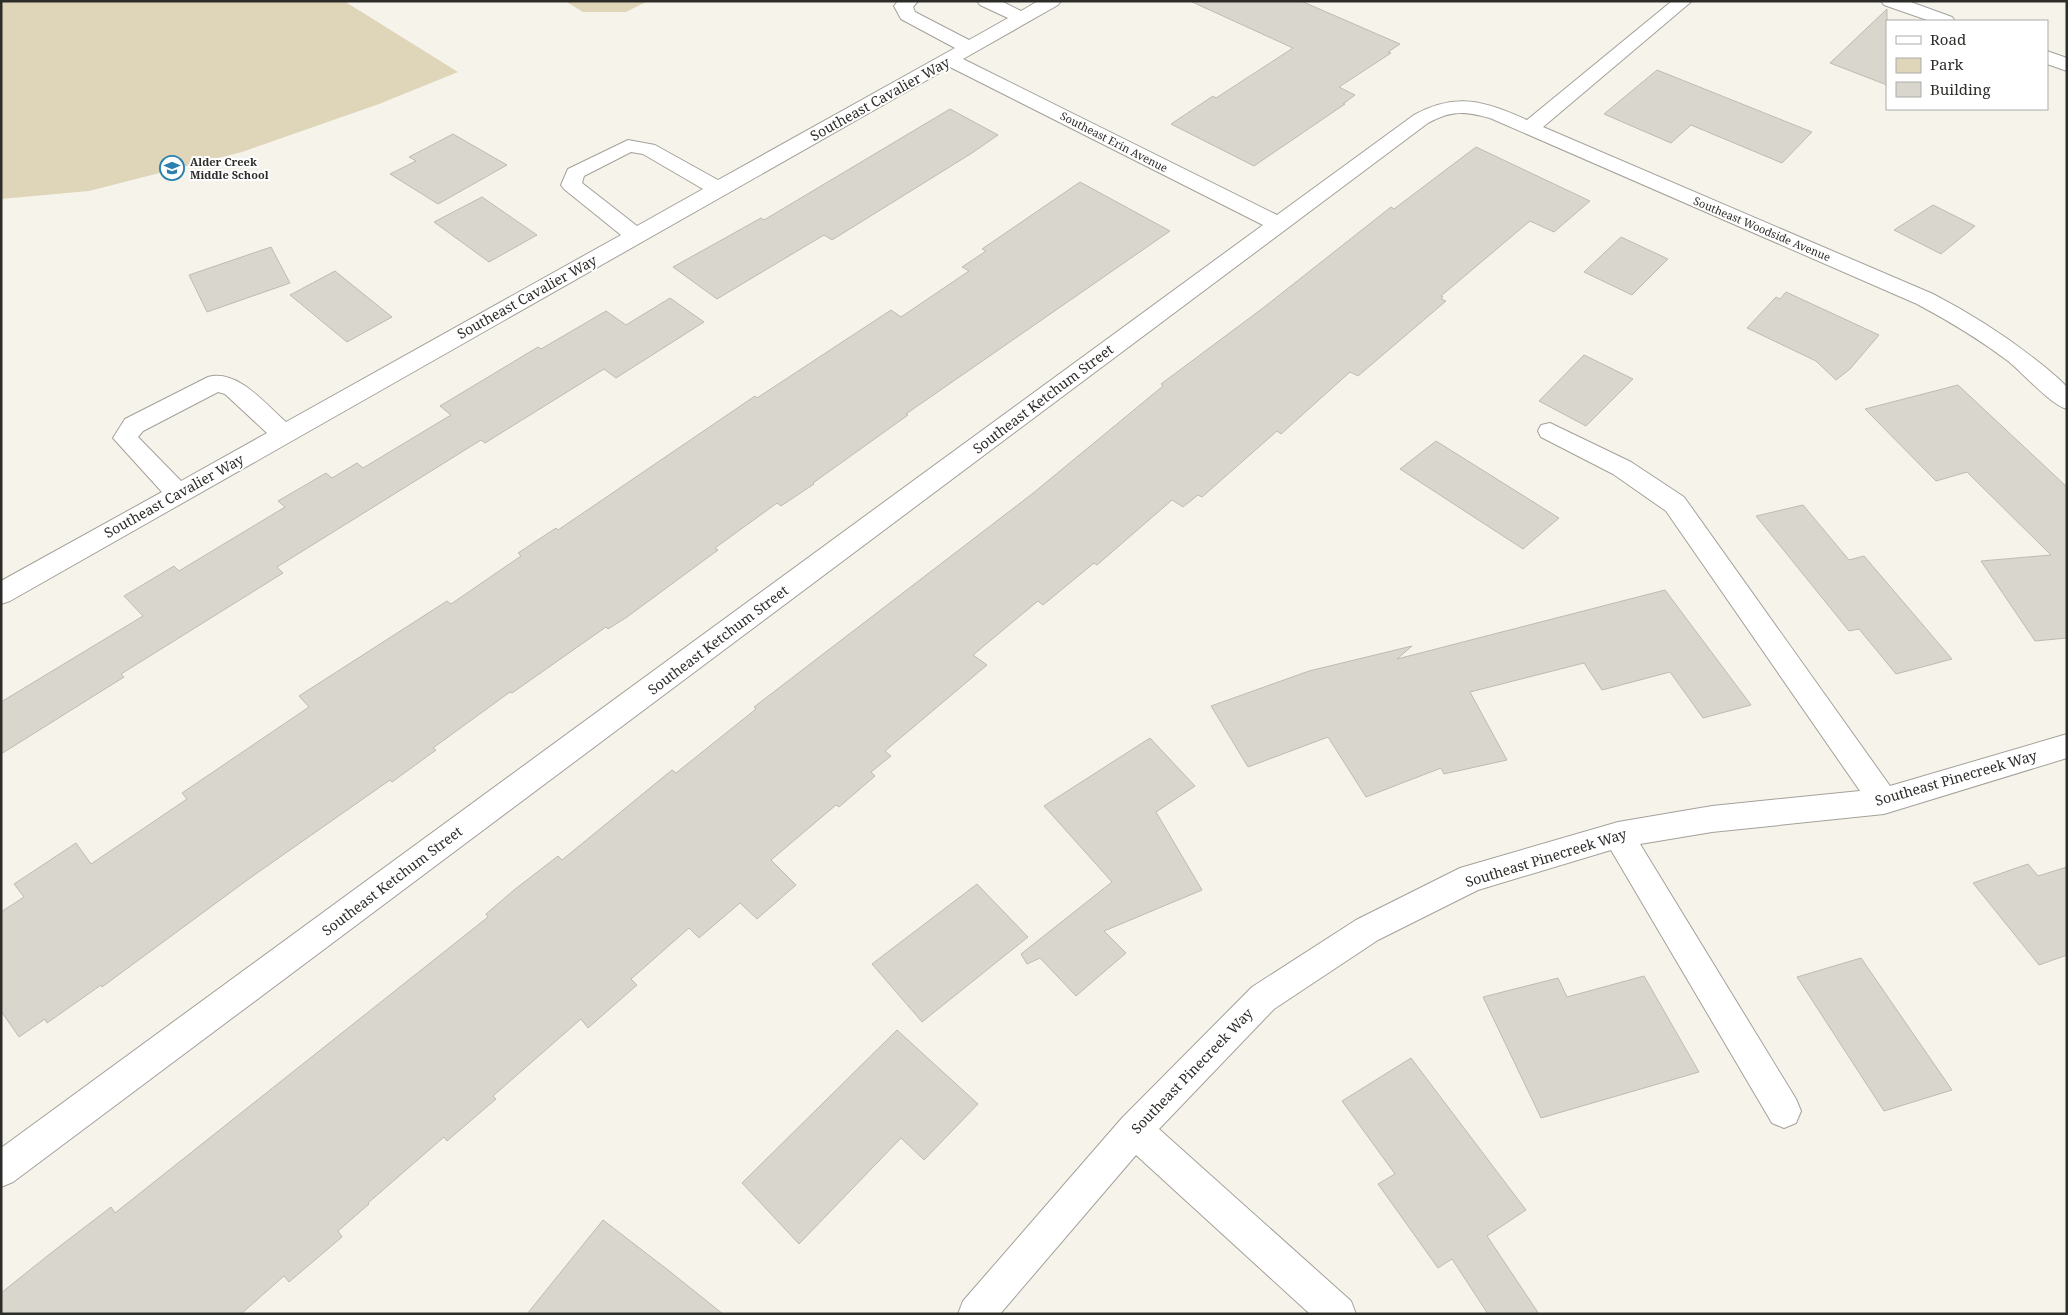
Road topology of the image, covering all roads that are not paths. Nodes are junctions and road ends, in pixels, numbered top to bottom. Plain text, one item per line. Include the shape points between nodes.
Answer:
1 (908, 1) edge
2 (986, 1) edge
3 (1052, 1) edge
4 (1683, 1) edge
5 (1890, 1) edge
6 (1022, 18) junction
7 (1943, 20) edge
8 (970, 48) junction
9 (2048, 57) edge
10 (949, 59) junction
11 (2067, 64) edge
12 (1435, 111) joint
13 (1529, 128) junction
14 (719, 189) junction
15 (1278, 224) junction
16 (636, 236) junction
17 (2067, 401) edge
18 (1550, 431) dead end
19 (284, 434) junction
20 (179, 494) junction
21 (1, 594) edge
22 (2067, 746) edge
23 (1884, 801) junction
24 (1618, 835) junction
25 (1784, 1111) dead end
26 (1134, 1130) junction
27 (1, 1170) edge
28 (976, 1314) edge
29 (1338, 1314) edge

1 - 8 street via 903,6 907,15
2 - 6 street
3 - 6 street, Southeast Cavalier Way
4 - 13 street
5 - 7 street
6 - 8 street, Southeast Cavalier Way
8 - 10 street, Southeast Cavalier Way
9 - 11 street
10 - 14 street, Southeast Cavalier Way
10 - 15 street, Southeast Erin Avenue
12 - 13 street, Southeast Woodside Avenue via 1453,105 1472,107
12 - 15 street, Southeast Ketchum Street
13 - 17 street, Southeast Woodside Avenue via 1960,316 2033,368
14 - 16 street, Southeast Cavalier Way
14 - 16 street via 648,149 628,146 575,173 571,185
15 - 27 street, Southeast Ketchum Street
16 - 19 street, Southeast Cavalier Way
18 - 23 street via 1622,468 1675,504
19 - 20 street, Southeast Cavalier Way
19 - 20 street via 232,388 216,383 134,425 125,438
20 - 21 street, Southeast Cavalier Way
22 - 23 street, Southeast Pinecreek Way
23 - 24 street, Southeast Pinecreek Way via 1712,819
24 - 25 street
24 - 26 street, Southeast Pinecreek Way via 1471,878 1366,930 1263,998
26 - 28 street, Southeast Pinecreek Way
26 - 29 street

